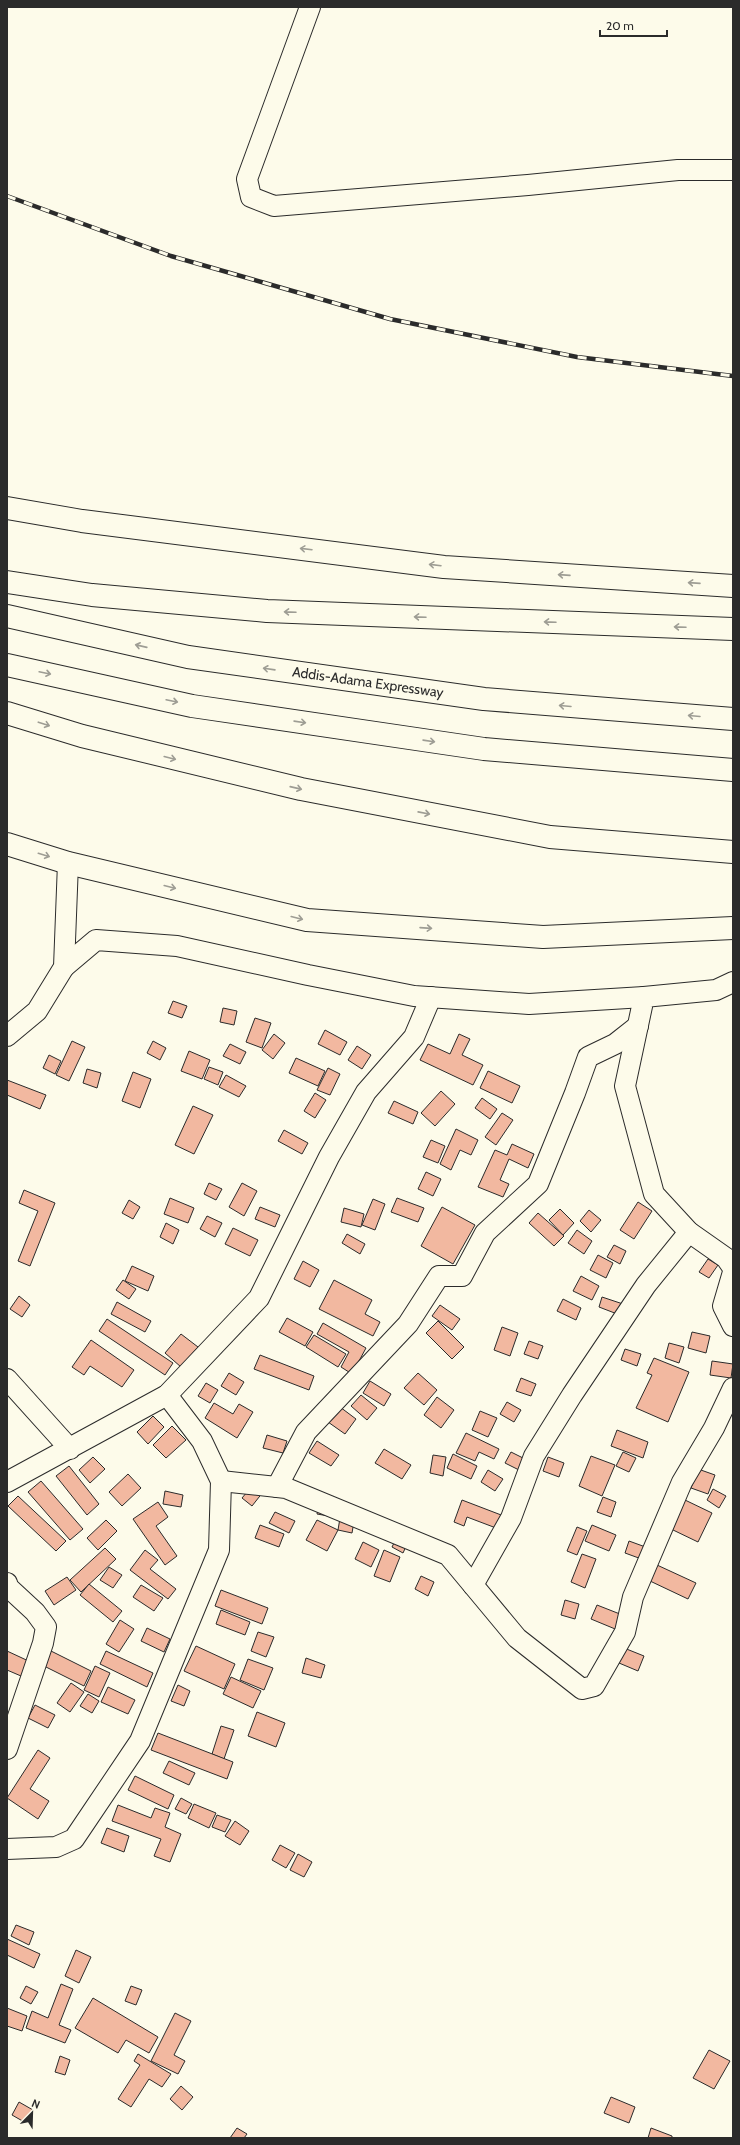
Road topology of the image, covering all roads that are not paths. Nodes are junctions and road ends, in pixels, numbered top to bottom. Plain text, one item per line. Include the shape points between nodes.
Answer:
1 (310, 7) edge
2 (733, 170) edge
3 (7, 508) edge
4 (7, 582) edge
5 (733, 586) edge
6 (7, 616) edge
7 (733, 629) edge
8 (7, 665) edge
9 (7, 713) edge
10 (733, 719) edge
11 (733, 770) edge
12 (7, 844) edge
13 (733, 852) edge
14 (68, 863) junction
15 (733, 928) edge
16 (64, 967) junction
17 (733, 982) edge
18 (431, 997) junction
19 (644, 997) junction
20 (638, 1026) junction
21 (7, 1036) edge
22 (689, 1232) junction
23 (733, 1268) edge
24 (733, 1272) edge
25 (733, 1326) edge
26 (7, 1379) edge
27 (733, 1388) edge
28 (167, 1395) junction
29 (70, 1449) junction
30 (221, 1481) junction
31 (7, 1482) edge
32 (277, 1487) junction
33 (7, 1583) edge
34 (473, 1585) junction
35 (7, 1749) edge
36 (7, 1849) edge

1 - 2 street via 247,179 251,197 274,206 678,170
5 -> 3 main road via 444,567
7 -> 4 main road via 267,611 92,596
10 -> 6 main road, Addis-Adama Expressway via 484,699 196,658
8 -> 11 main road via 192,706 484,749
9 -> 13 main road via 82,736 301,790 550,836
12 -> 14 main road
14 -> 15 main road via 307,920 543,937
14 - 16 street
16 - 18 street via 96,940 177,946 308,975 414,996
16 - 21 street via 37,1011
17 - 19 street via 716,990
18 - 19 street via 529,1004
18 - 28 street via 414,1037 366,1092 329,1157 259,1298
19 - 20 street
20 - 22 street via 625,1086 654,1194
20 - 32 street via 615,1044 588,1057 538,1184 485,1233 462,1276 439,1276 408,1324 306,1432
22 - 23 street via 726,1258
22 - 34 street via 646,1285 534,1456 511,1518
24 - 25 street via 723,1306
26 - 29 street
27 - 34 street via 714,1428 682,1482 633,1597 625,1632 594,1686 582,1689 517,1638
28 - 29 street
28 - 30 street via 202,1441
29 - 31 street
30 - 32 street
30 - 36 street via 219,1550 140,1741 74,1839 56,1847
32 - 34 street via 286,1488 448,1555
33 - 35 street via 46,1627 43,1643

